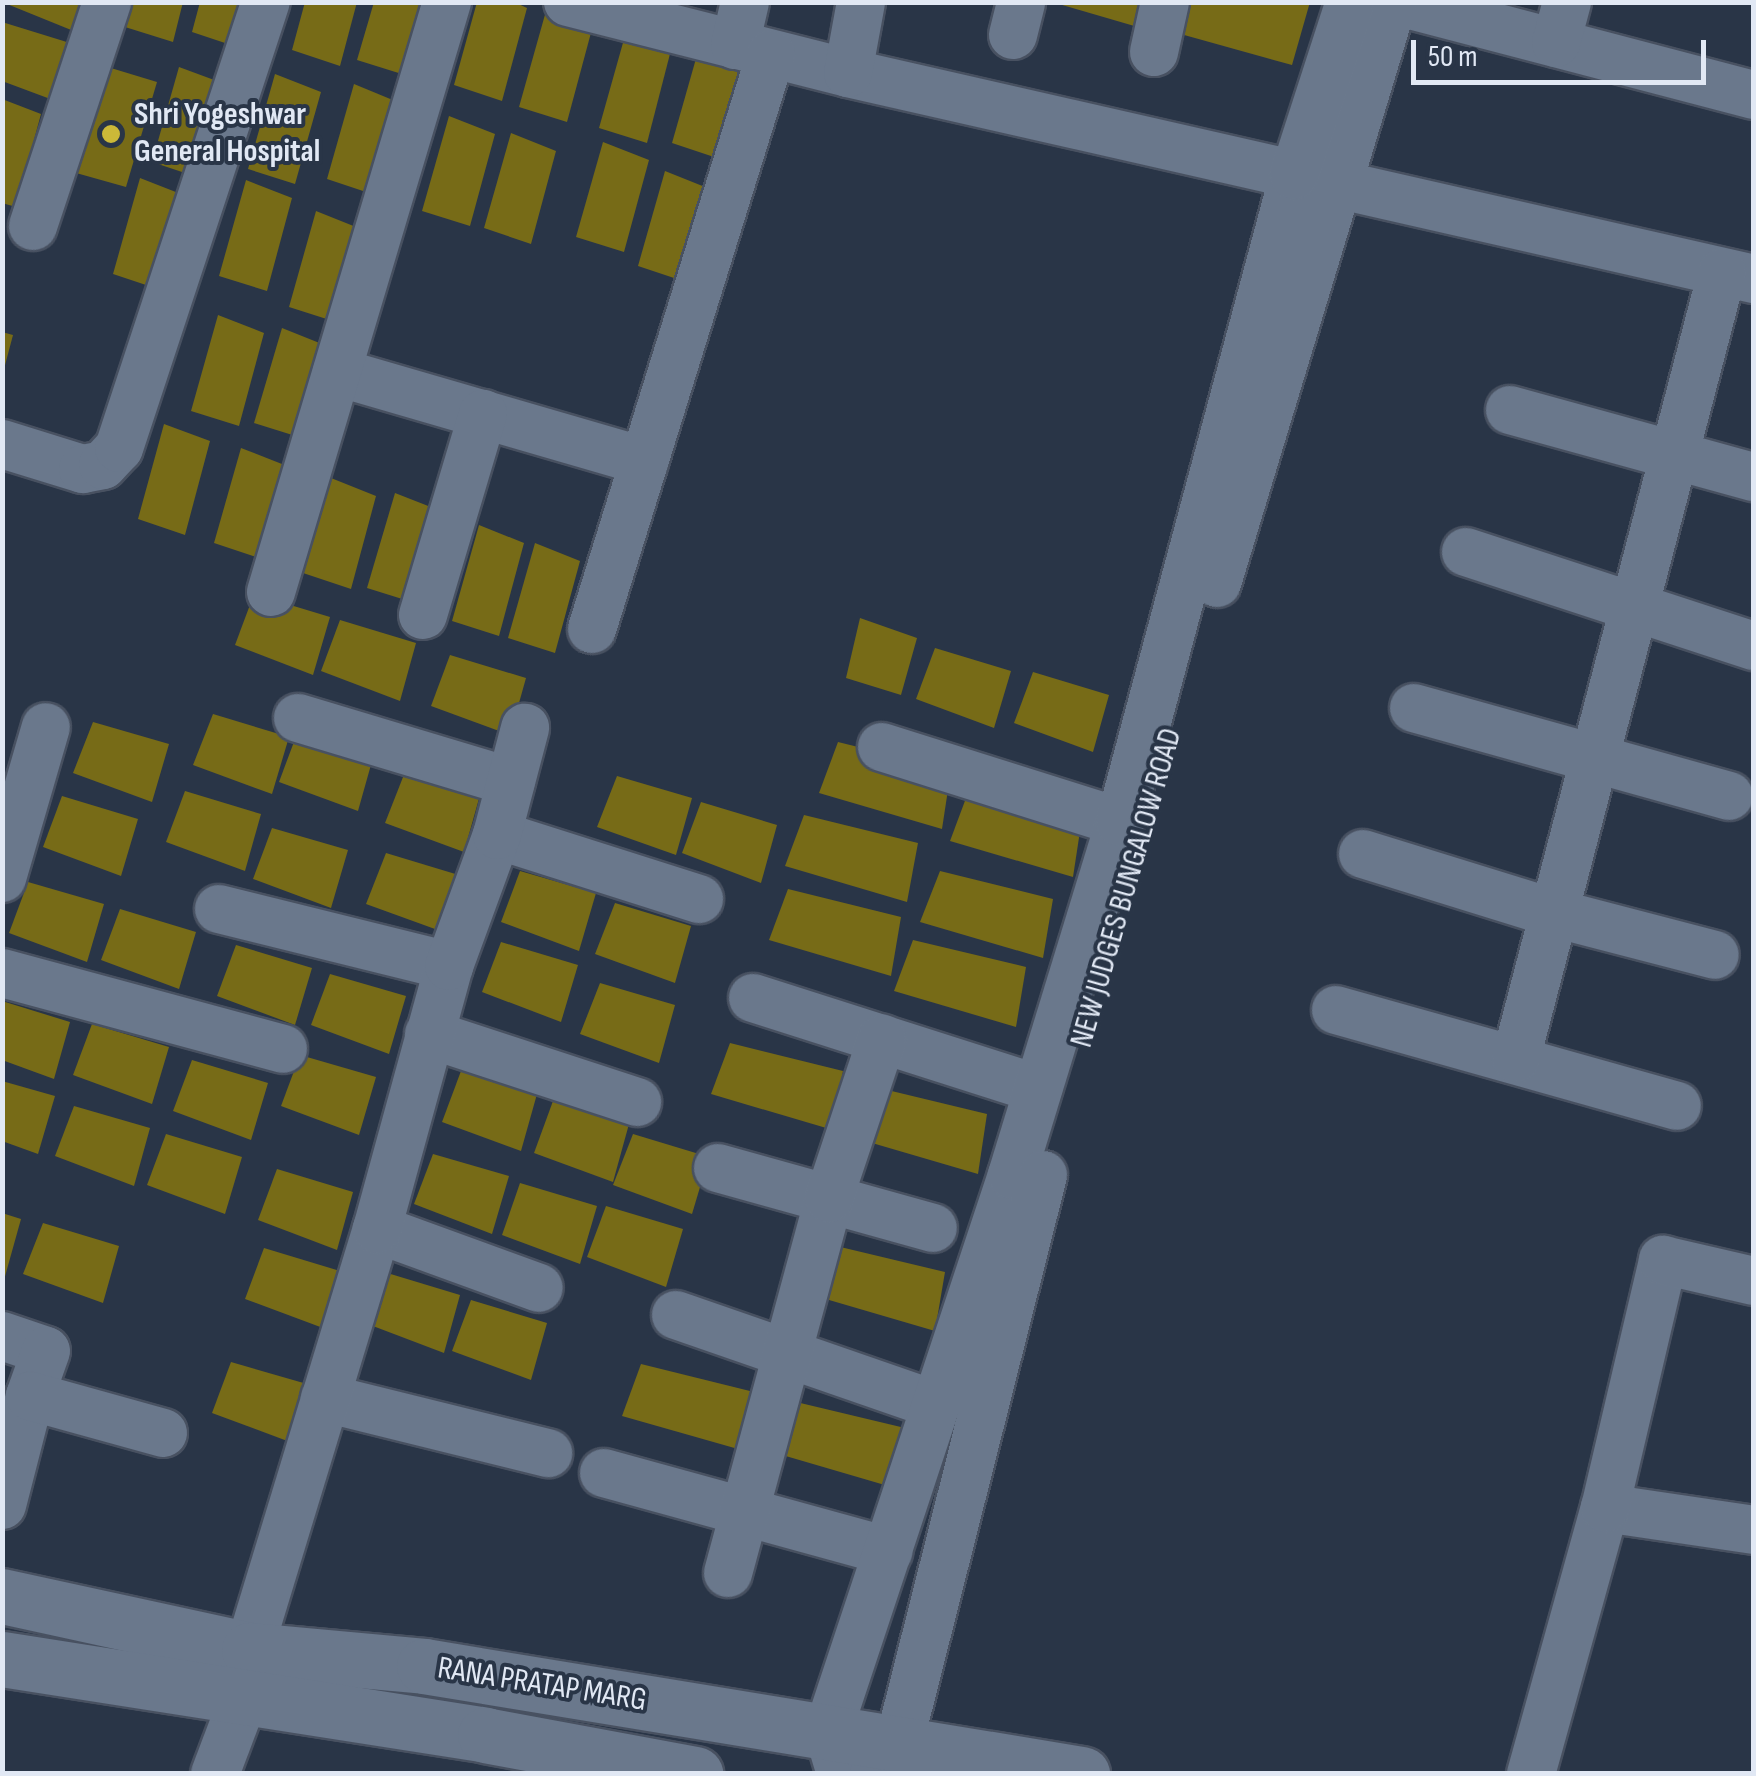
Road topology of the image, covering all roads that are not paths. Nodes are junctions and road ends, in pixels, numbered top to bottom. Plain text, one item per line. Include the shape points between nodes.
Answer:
1 (107, 2) edge
2 (266, 2) edge
3 (447, 2) edge
4 (568, 2) edge
5 (861, 2) edge
6 (1166, 2) edge
7 (1350, 2) edge
8 (1396, 2) edge
9 (1561, 23) edge
10 (750, 34) edge
11 (1154, 52) dead end
12 (848, 73) junction
13 (1754, 95) edge
14 (1314, 180) junction
15 (33, 226) dead end
16 (1738, 276) edge
17 (337, 372) junction
18 (1510, 410) dead end
19 (483, 414) junction
20 (2, 444) edge
21 (1674, 455) junction
22 (644, 461) junction
23 (1754, 476) edge
24 (1466, 552) dead end
25 (271, 592) dead end
26 (1634, 609) junction
27 (424, 615) dead end
28 (592, 628) dead end
29 (1754, 646) edge
30 (1414, 708) dead end
31 (298, 718) dead end
32 (46, 727) dead end
33 (525, 728) dead end
34 (882, 747) dead end
35 (1594, 758) junction
36 (511, 782) junction
37 (1730, 796) dead end
38 (1120, 822) junction
39 (497, 836) junction
40 (1363, 854) dead end
41 (2, 878) edge
42 (699, 899) dead end
43 (219, 909) dead end
44 (1554, 913) junction
45 (1715, 956) dead end
46 (449, 966) junction
47 (2, 973) edge
48 (753, 998) dead end
49 (1336, 1010) dead end
50 (429, 1034) junction
51 (882, 1039) junction
52 (283, 1050) dead end
53 (1516, 1058) junction
54 (1038, 1089) junction
55 (637, 1102) dead end
56 (1677, 1106) dead end
57 (718, 1168) dead end
58 (829, 1198) junction
59 (933, 1228) dead end
60 (377, 1229) junction
61 (1754, 1281) edge
62 (539, 1288) dead end
63 (676, 1315) dead end
64 (2, 1336) edge
65 (787, 1354) junction
66 (30, 1396) junction
67 (325, 1398) junction
68 (936, 1405) junction
69 (163, 1432) dead end
70 (548, 1453) dead end
71 (604, 1473) dead end
72 (2, 1505) edge
73 (1604, 1508) junction
74 (744, 1511) junction
75 (1754, 1530) edge
76 (888, 1551) junction
77 (728, 1573) dead end
78 (2, 1596) edge
79 (2, 1660) edge
80 (246, 1675) junction
81 (835, 1752) edge
82 (887, 1758) edge
83 (215, 1774) edge
84 (695, 1774) edge
85 (1082, 1774) edge
86 (1531, 1774) edge

1 - 15 street
2 - 20 street via 119,448 103,465 83,469
3 - 17 street
4 - 10 street
5 - 12 street
6 - 11 street
7 - 14 street
8 - 9 street
8 - 14 street, NEW JUDGES BUNGALOW ROAD
9 - 13 street
10 - 12 street
10 - 22 street
12 - 14 street
14 - 16 street
14 - 38 street
14 - 82 street, NEW JUDGES BUNGALOW ROAD
16 - 21 street
17 - 19 street
17 - 25 street
18 - 21 street
19 - 22 street
19 - 27 street
21 - 23 street
21 - 26 street
22 - 28 street
24 - 26 street
26 - 29 street
26 - 35 street
30 - 35 street
31 - 36 street
32 - 41 street
33 - 36 street
34 - 38 street
35 - 37 street
35 - 44 street
36 - 39 street
38 - 54 street
39 - 42 street
39 - 46 street
40 - 44 street
43 - 46 street
44 - 45 street
44 - 53 street
46 - 50 street
47 - 52 street
48 - 51 street
49 - 53 street
50 - 55 street
50 - 60 street
51 - 54 street
51 - 58 street
53 - 56 street
54 - 68 street
57 - 58 street
58 - 59 street
58 - 65 street
60 - 62 street
60 - 67 street
61 - 73 street via 1663,1260
63 - 65 street
64 - 66 street via 46,1351
65 - 68 street
65 - 74 street
66 - 69 street
66 - 72 street
67 - 70 street
67 - 80 street
68 - 76 street
71 - 74 street
73 - 75 street
73 - 86 street
74 - 76 street
74 - 77 street
76 - 81 street
78 - 80 main road, RANA PRATAP MARG
79 - 80 main road, RANA PRATAP MARG
80 - 81 main road, RANA PRATAP MARG via 424,1666
80 - 83 street
80 - 84 main road, RANA PRATAP MARG via 485,1735
81 - 82 main road, RANA PRATAP MARG
82 - 85 main road, RANA PRATAP MARG

